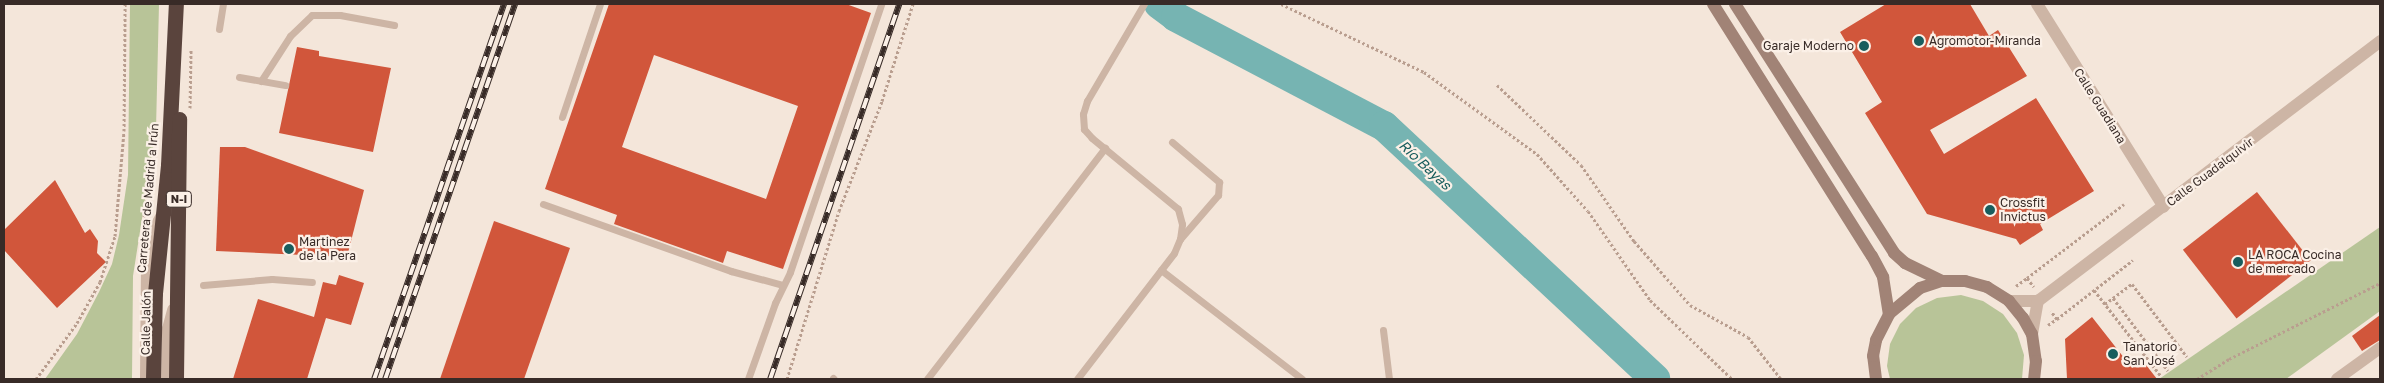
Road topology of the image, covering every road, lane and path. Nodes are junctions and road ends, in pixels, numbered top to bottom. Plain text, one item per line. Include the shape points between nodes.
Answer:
1 (125, 4) edge
2 (176, 4) edge
3 (223, 4) edge
4 (600, 4) edge
5 (881, 4) edge
6 (913, 4) edge
7 (1144, 4) edge
8 (1281, 4) edge
9 (1713, 4) edge
10 (1735, 4) edge
11 (2037, 4) edge
12 (176, 20) junction
13 (394, 25) dead end
14 (219, 29) dead end
15 (2380, 41) edge
16 (239, 78) dead end
17 (261, 81) junction
18 (285, 85) dead end
19 (1497, 85) dead end
20 (562, 117) dead end
21 (1172, 142) dead end
22 (1105, 148) junction
23 (543, 204) dead end
24 (2124, 204) dead end
25 (2164, 207) junction
26 (164, 211) junction
27 (1180, 239) junction
28 (2133, 260) dead end
29 (1161, 270) junction
30 (2027, 278) dead end
31 (1942, 281) junction
32 (312, 282) dead end
33 (2380, 283) edge
34 (202, 285) dead end
35 (783, 285) junction
36 (2094, 290) junction
37 (178, 291) junction
38 (2113, 298) junction
39 (2009, 301) junction
40 (2038, 301) junction
41 (2105, 304) junction
42 (1889, 314) junction
43 (2057, 319) dead end
44 (1383, 330) dead end
45 (2032, 334) junction
46 (2380, 348) edge
47 (2187, 357) dead end
48 (2168, 370) dead end
49 (2161, 376) dead end
50 (36, 379) edge
51 (146, 379) edge
52 (154, 379) edge
53 (167, 379) edge
54 (176, 379) edge
55 (748, 379) edge
56 (787, 379) edge
57 (927, 379) edge
58 (1077, 379) edge
59 (1302, 379) edge
60 (1389, 379) edge
61 (1732, 379) edge
62 (1781, 379) edge
63 (1876, 379) edge
64 (2034, 379) edge
65 (2197, 379) edge
66 (2337, 379) edge

1 - 50 path via 124,131 115,236 95,290 54,358
2 - 12 highway, Carretera de Madrid a Irún / N-I
3 - 14 lane
4 - 20 lane
5 - 35 lane
6 - 56 path via 882,101 839,211
7 - 22 lane via 1083,114 1084,129
8 - 61 path via 1424,72 1537,154 1588,211 1650,300
9 - 42 street via 1872,256 1883,277
10 - 31 street via 1894,253 1905,263
11 - 25 street, Calle Guadiana
12 - 26 highway, Carretera de Madrid a Irún
12 - 37 highway, Carretera de Madrid a Irún / N-I via 180,78
13 - 17 lane via 340,15 312,15 290,36
15 - 25 street, Calle Guadalquivir
16 - 17 lane
17 - 18 lane
19 - 62 path via 1581,165 1634,241 1690,306 1748,337
21 - 27 lane via 1219,182 1218,195
22 - 27 lane via 1178,209 1182,224
22 - 57 lane
23 - 35 lane via 731,271
24 - 30 path
25 - 40 street, Calle Guadalquivir
26 - 51 street, Calle Jalón via 151,235 148,262
26 - 52 highway, Carretera de Madrid a Irún via 155,293
27 - 29 lane
28 - 36 path
29 - 58 lane
29 - 59 lane
31 - 39 street via 1965,281 1987,287
31 - 42 street via 1920,288
32 - 34 lane via 272,279
33 - 65 path via 2229,358
35 - 55 lane
36 - 41 path
36 - 43 path
37 - 53 street, Carretera de Madrid a Irún via 168,329
37 - 54 highway, Carretera de Madrid a Irún / N-I
38 - 41 path
38 - 47 path via 2132,284
38 - 48 path
39 - 40 street
39 - 45 street
40 - 45 street
41 - 49 path
42 - 63 street via 1876,340 1873,356
44 - 60 lane
45 - 64 street via 2036,361
46 - 66 street

